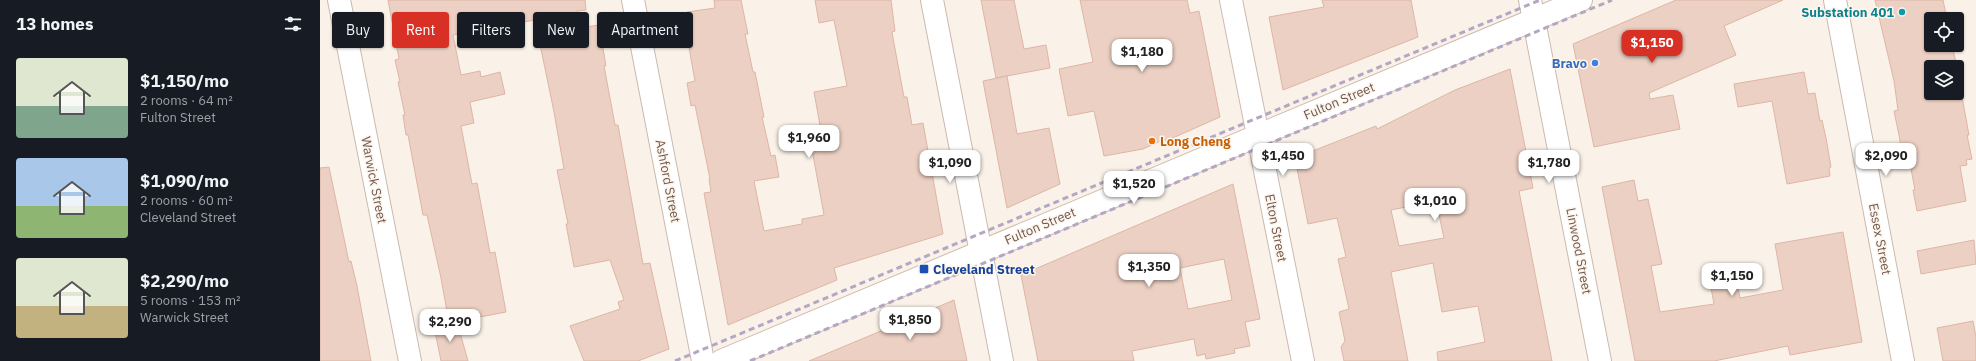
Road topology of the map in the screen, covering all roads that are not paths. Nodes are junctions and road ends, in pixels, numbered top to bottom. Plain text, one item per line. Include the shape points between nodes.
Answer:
1 (339, 0) edge
2 (633, 0) edge
3 (932, 0) edge
4 (1231, 0) edge
5 (1581, 0) edge
6 (1835, 0) edge
7 (1532, 10) edge
8 (1257, 135) junction
9 (980, 252) junction
10 (410, 361) edge
11 (703, 361) edge
12 (721, 361) edge
13 (1002, 361) edge
14 (1303, 361) edge
15 (1600, 361) edge
16 (1903, 361) edge

1 - 10 street, Warwick Street
2 - 11 street, Ashford Street
3 - 9 street
4 - 8 street, Elton Street
5 - 7 street, Fulton Street
6 - 16 street, Essex Street
7 - 8 street, Fulton Street
7 - 15 street, Linwood Street
8 - 9 street, Fulton Street
8 - 14 street, Elton Street
9 - 12 street, Fulton Street
9 - 13 street

